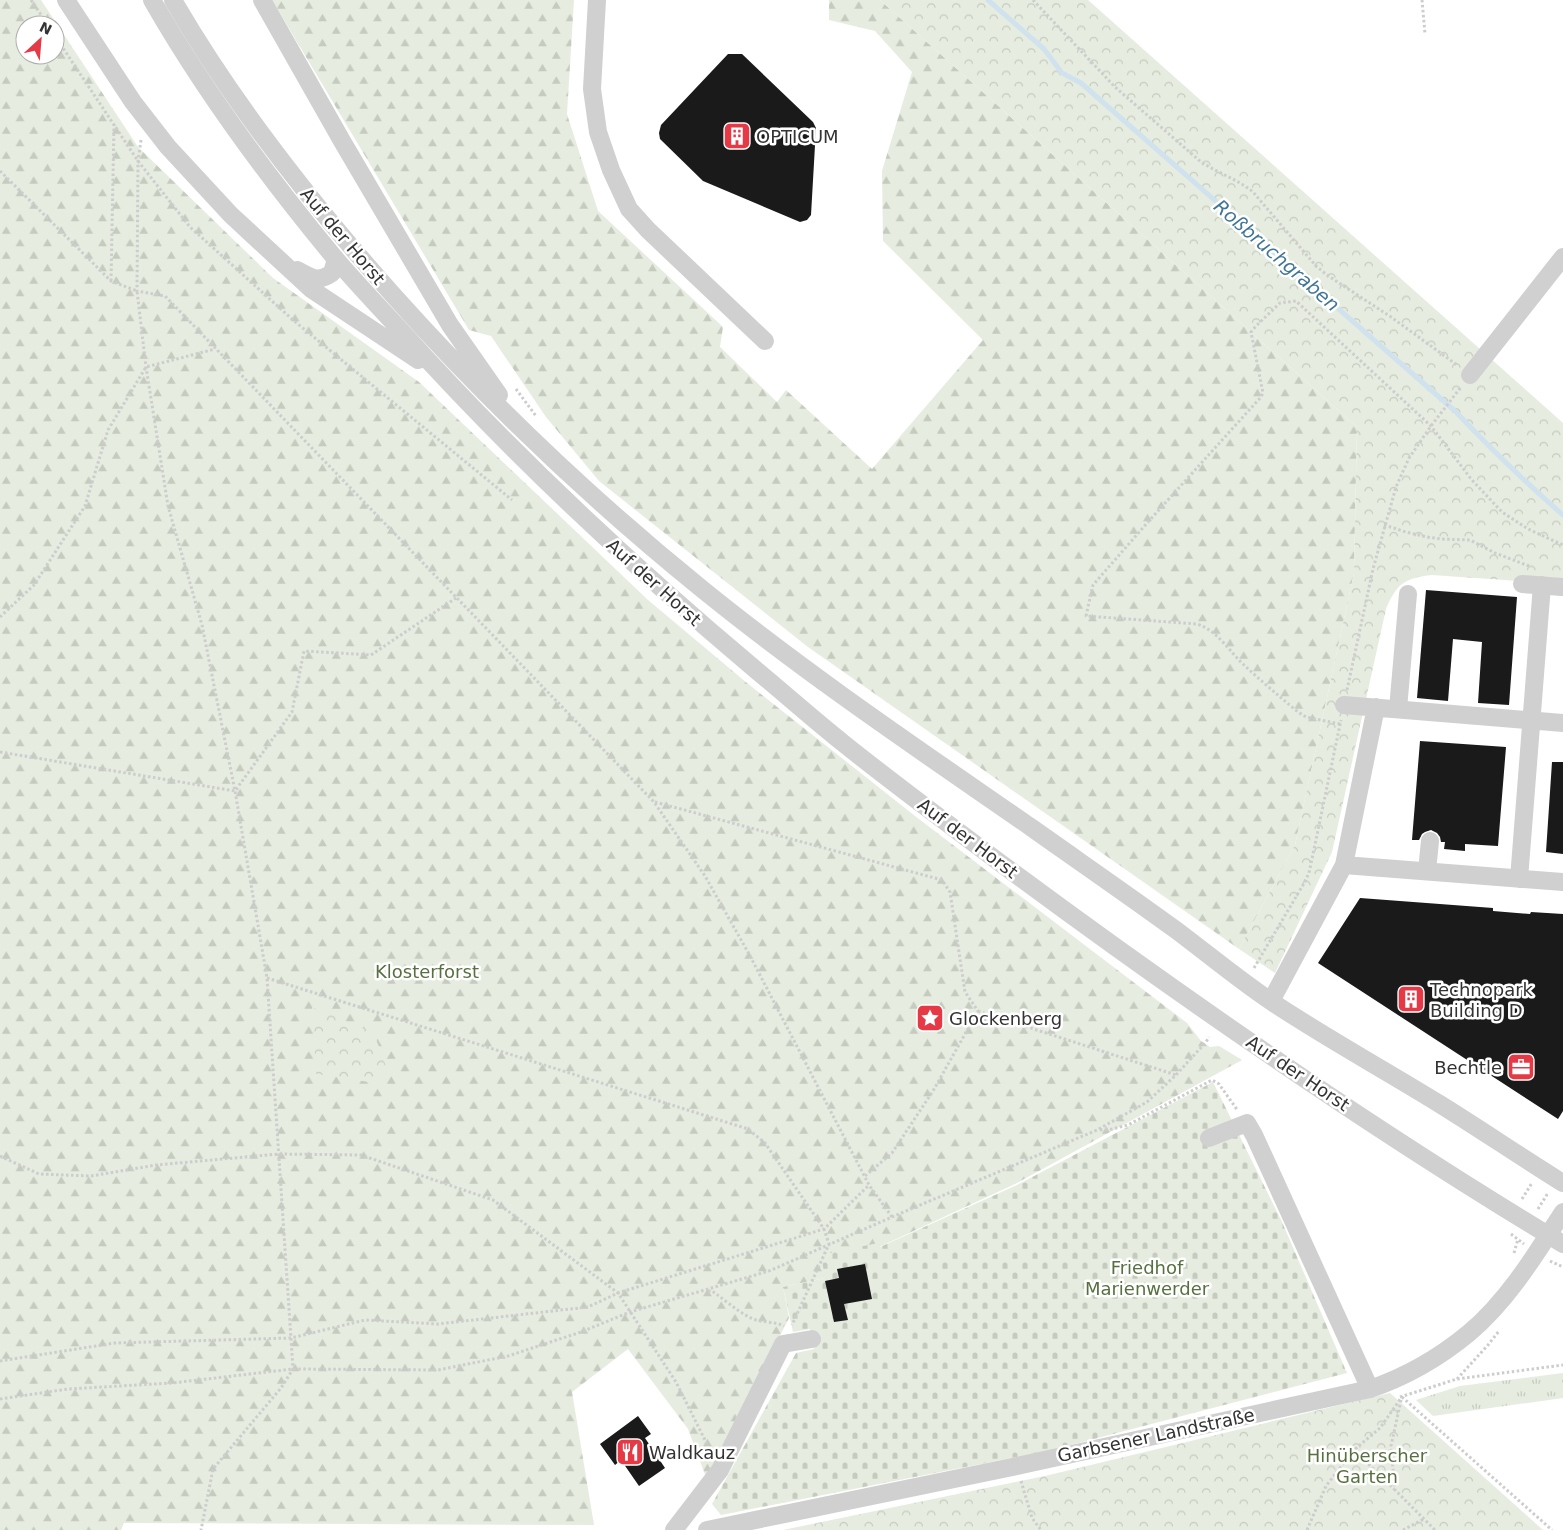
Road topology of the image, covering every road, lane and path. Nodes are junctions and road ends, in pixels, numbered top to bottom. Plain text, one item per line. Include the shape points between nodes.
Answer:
1 (31, 0) edge
2 (66, 0) edge
3 (152, 0) edge
4 (173, 0) edge
5 (262, 0) edge
6 (597, 0) edge
7 (1033, 0) edge
8 (1422, 0) edge
9 (41, 15) edge
10 (1426, 34) dead end
11 (65, 51) edge
12 (114, 125) junction
13 (141, 136) dead end
14 (138, 160) junction
15 (0, 171) edge
16 (1563, 257) edge
17 (336, 259) junction
18 (284, 263) junction
19 (112, 281) junction
20 (137, 291) junction
21 (765, 341) dead end
22 (216, 349) junction
23 (146, 367) junction
24 (440, 374) junction
25 (1470, 375) joint
26 (511, 383) dead end
27 (1454, 396) dead end
28 (538, 419) dead end
29 (1430, 426) junction
30 (540, 449) junction
31 (512, 500) dead end
32 (1384, 525) junction
33 (1563, 545) edge
34 (1532, 567) dead end
35 (1522, 584) dead end
36 (1542, 585) junction
37 (1562, 587) edge
38 (1408, 594) dead end
39 (456, 598) junction
40 (0, 617) edge
41 (1344, 705) junction
42 (1376, 708) junction
43 (1398, 709) junction
44 (1532, 720) junction
45 (1563, 723) edge
46 (1340, 724) junction
47 (0, 752) edge
48 (235, 791) junction
49 (654, 802) junction
50 (1430, 841) dead end
51 (1344, 865) junction
52 (1427, 871) junction
53 (1519, 879) junction
54 (1563, 882) edge
55 (267, 978) junction
56 (1273, 997) junction
57 (978, 1011) junction
58 (1209, 1037) dead end
59 (1176, 1075) junction
60 (1247, 1123) junction
61 (1098, 1130) junction
62 (1209, 1138) dead end
63 (279, 1154) junction
64 (0, 1156) edge
65 (1540, 1169) junction
66 (865, 1176) junction
67 (1560, 1182) edge
68 (869, 1185) junction
69 (1563, 1212) edge
70 (1513, 1214) junction
71 (892, 1217) junction
72 (1529, 1223) junction
73 (824, 1229) junction
74 (1556, 1239) edge
75 (829, 1244) junction
76 (1509, 1261) dead end
77 (1551, 1261) dead end
78 (1563, 1267) edge
79 (702, 1291) junction
80 (618, 1293) junction
81 (630, 1312) junction
82 (291, 1338) junction
83 (812, 1339) dead end
84 (0, 1361) edge
85 (1563, 1365) edge
86 (293, 1369) junction
87 (1457, 1380) dead end
88 (1387, 1383) junction
89 (1370, 1389) junction
90 (1402, 1397) junction
91 (0, 1399) edge
92 (1354, 1450) junction
93 (1017, 1466) junction
94 (720, 1470) junction
95 (1395, 1490) junction
96 (1424, 1519) junction
97 (201, 1530) edge
98 (674, 1530) edge
99 (707, 1530) edge
100 (1041, 1530) edge
101 (1307, 1530) edge
102 (1403, 1530) edge
103 (1435, 1530) edge
104 (1552, 1530) edge

1 - 9 path
2 - 18 street, Auf der Horst via 133,102 168,147 231,215
3 - 17 street, Auf der Horst via 220,108
4 - 30 street, Auf der Horst via 234,96 352,250 440,348
5 - 30 street, Auf der Horst via 450,325
6 - 21 street via 592,89 601,140 629,209
7 - 25 path via 1115,87 1200,162 1253,192 1316,266
8 - 10 path
11 - 12 path
12 - 14 path
12 - 19 path
13 - 14 path
14 - 20 path
14 - 31 path via 190,227 293,320
15 - 19 path
16 - 25 street
17 - 18 street, Auf der Horst via 332,273 317,280
17 - 24 street, Auf der Horst
18 - 24 street, Auf der Horst via 311,289
19 - 20 path
20 - 22 path via 164,296
20 - 23 path
22 - 23 path
22 - 39 path
23 - 40 path via 108,430 85,506 34,585
23 - 48 path via 168,506 202,625
24 - 70 street, Auf der Horst via 615,547 840,741 1093,932 1249,1041
26 - 28 path
27 - 29 path
29 - 32 path via 1402,473
29 - 33 path via 1471,479 1502,512 1528,529
29 - 46 path via 1296,301 1280,303 1251,332 1263,393 1261,397 1093,585 1086,616 1204,626 1306,718
30 - 56 street, Auf der Horst via 702,590 776,646
32 - 34 path via 1440,540 1470,540
32 - 41 path
35 - 36 street
36 - 37 street
36 - 44 street
38 - 43 street
39 - 48 path via 371,654 304,651 292,712
39 - 49 path
41 - 42 street
41 - 46 path
42 - 43 street
42 - 51 street
43 - 44 street
44 - 45 street
44 - 53 street
46 - 56 path via 1308,873 1254,968
47 - 48 path
48 - 55 path
49 - 57 path via 942,880 950,892 964,992
49 - 66 path via 710,885 749,954
50 - 52 street
51 - 52 street
51 - 56 street
52 - 53 street
53 - 54 street
55 - 63 path
55 - 73 path via 748,1129 765,1143
56 - 65 street, Auf der Horst
57 - 59 path
57 - 66 path via 933,1091 892,1153
58 - 59 path
59 - 61 path via 1147,1102
60 - 61 path via 1219,1084 1212,1080 1128,1125
60 - 62 street
60 - 89 street
61 - 71 path
63 - 64 path via 156,1165 91,1176 39,1174
63 - 80 path via 361,1155 493,1200
63 - 82 path
65 - 67 street, Auf der Horst
65 - 70 path
66 - 68 path
67 - 72 path
68 - 71 path
68 - 73 path
69 - 74 street, Garbsener Landstraße
70 - 72 street, Auf der Horst
71 - 75 path
72 - 74 street, Auf der Horst
72 - 76 path
73 - 75 path
73 - 80 path
74 - 88 street, Garbsener Landstraße via 1470,1332 1441,1354
75 - 79 path via 769,1270
75 - 79 path via 789,1330 776,1322 754,1319 712,1291
77 - 78 path
79 - 81 path
80 - 81 path
80 - 82 path via 588,1307 438,1324 365,1320
81 - 86 path via 508,1356 438,1370
81 - 94 path via 676,1382
82 - 84 path via 115,1343
82 - 86 path
83 - 94 street via 783,1344
85 - 87 path
86 - 91 path via 172,1383 68,1389
86 - 97 path via 282,1388 213,1469
88 - 89 street, Garbsener Landstraße
88 - 90 path
89 - 93 street, Garbsener Landstraße
90 - 92 path via 1380,1428
90 - 95 path via 1391,1446
90 - 104 path
92 - 95 path
92 - 101 path via 1326,1486
93 - 99 street, Garbsener Landstraße
93 - 100 path via 1032,1518
94 - 98 street
95 - 96 path
96 - 102 path
96 - 103 path

